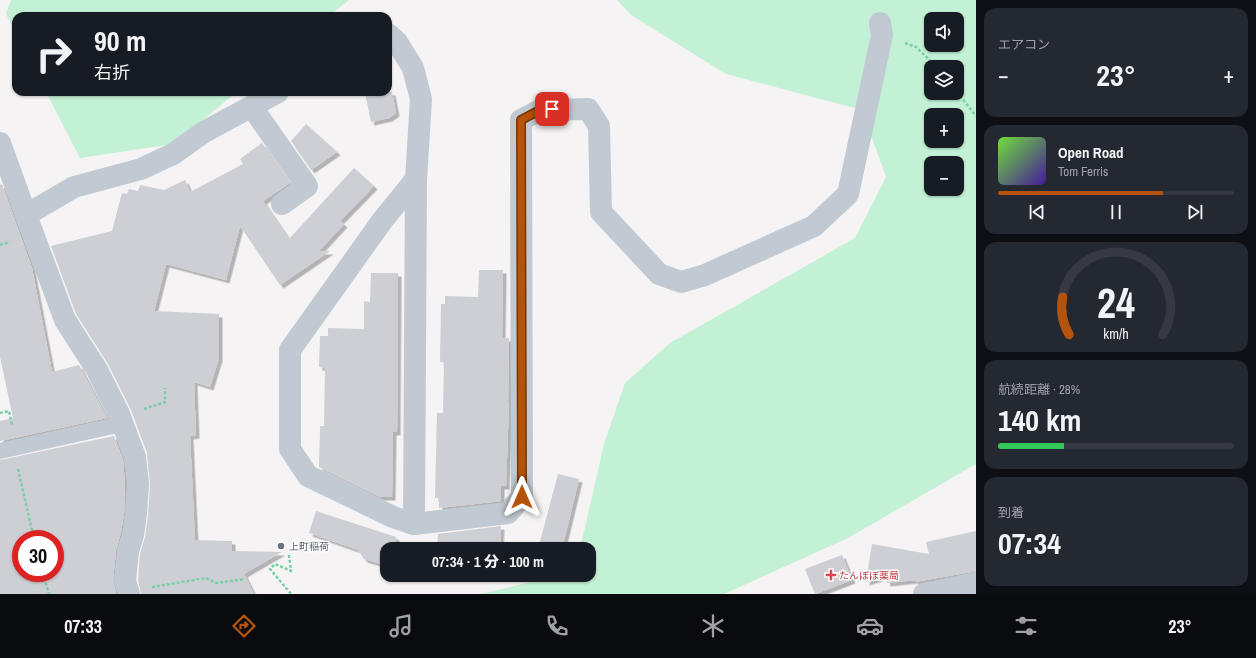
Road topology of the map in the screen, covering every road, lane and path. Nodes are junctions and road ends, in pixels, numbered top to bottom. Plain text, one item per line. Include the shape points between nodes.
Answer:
1 (881, 29) joint
2 (392, 38) edge
3 (930, 60) edge
4 (271, 96) edge
5 (963, 100) edge
6 (252, 107) junction
7 (976, 116) edge
8 (0, 143) edge
9 (416, 179) junction
10 (282, 204) dead end
11 (26, 216) junction
12 (165, 388) dead end
13 (120, 419) junction
14 (0, 451) edge
15 (414, 524) junction
16 (289, 555) dead end
17 (245, 579) dead end
18 (46, 582) edge
19 (976, 583) edge
20 (136, 591) edge
21 (49, 594) edge
22 (291, 594) edge
23 (924, 594) edge

1 - 3 path via 916,47
1 - 15 street via 848,194 814,226 705,275 681,282 659,274 601,212 599,126 588,109 540,110 521,120 522,497 508,513
2 - 9 street via 412,68 421,99
4 - 6 street
5 - 7 path
6 - 10 street via 307,186
6 - 11 street via 204,132 173,154 141,169 74,187
8 - 11 street
9 - 15 street
9 - 15 street via 382,221 290,350 290,449 308,476 393,517
11 - 13 street via 65,320 97,370
12 - 13 path via 165,402
13 - 14 lane
13 - 20 street via 135,457 138,484 125,581
16 - 22 path via 291,571 275,564 270,570
17 - 20 path via 216,583 206,578
18 - 21 path
19 - 23 street

